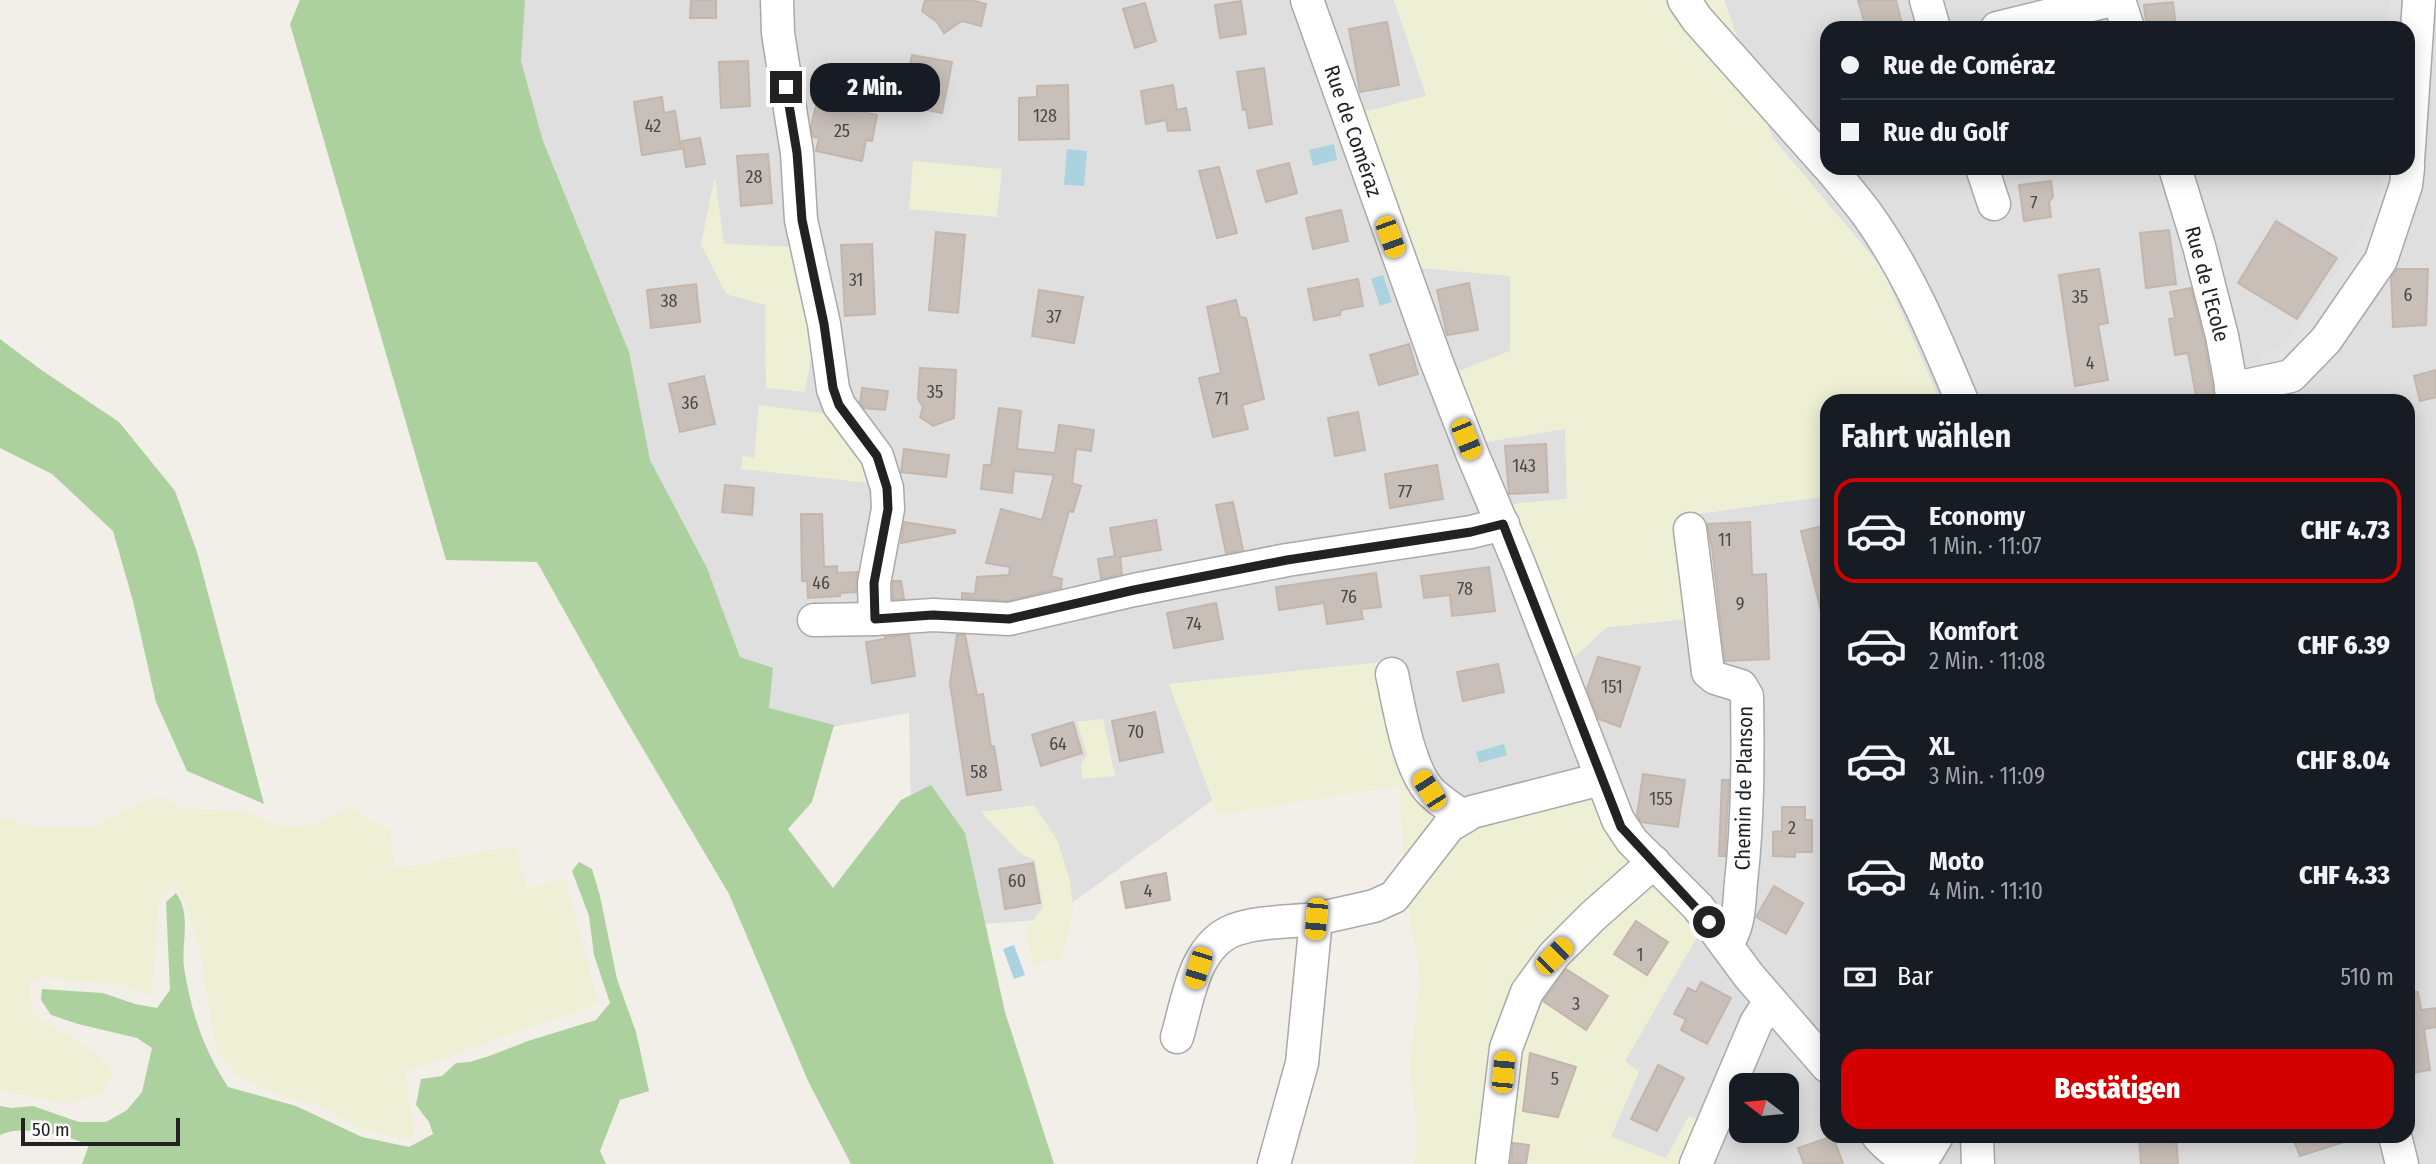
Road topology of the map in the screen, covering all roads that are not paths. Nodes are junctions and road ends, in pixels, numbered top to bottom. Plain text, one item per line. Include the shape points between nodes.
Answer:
1 (777, 0) edge
2 (1307, 0) edge
3 (1684, 0) edge
4 (1926, 0) edge
5 (2112, 0) edge
6 (2119, 0) edge
7 (2419, 0) edge
8 (1932, 21) edge
9 (2026, 21) edge
10 (2126, 21) edge
11 (2415, 59) edge
12 (1820, 157) edge
13 (1835, 175) edge
14 (1984, 175) edge
15 (2177, 175) edge
16 (2407, 175) edge
17 (1994, 204) dead end
18 (1959, 394) edge
19 (2232, 394) edge
20 (2235, 394) edge
21 (1503, 524) junction
22 (1690, 529) dead end
23 (875, 619) junction
24 (814, 620) dead end
25 (1392, 674) dead end
26 (1601, 779) junction
27 (1464, 817) junction
28 (1654, 862) junction
29 (1316, 919) junction
30 (1726, 945) junction
31 (1770, 1002) junction
32 (1177, 1037) dead end
33 (1820, 1058) edge
34 (1886, 1143) edge
35 (1978, 1143) edge
36 (2397, 1143) edge
37 (1928, 1152) edge
38 (1274, 1164) edge
39 (1492, 1164) edge
40 (1696, 1164) edge
41 (1978, 1164) edge
42 (2402, 1164) edge

1 - 23 street via 802,220 833,388 839,405 877,456 887,488 888,509 874,583
2 - 21 street, Rue de Coméraz via 1399,260
3 - 12 street
4 - 8 street
5 - 9 street
6 - 10 street
7 - 11 street
13 - 18 street via 1867,215 1904,275
14 - 17 street
15 - 19 street, Rue de l'Ecole via 2222,336
16 - 20 street via 2381,260 2326,340 2291,376
21 - 23 street via 1261,565 1009,619 933,615
21 - 26 street, Rue de Coméraz
22 - 30 street, Chemin de Planson via 1708,672 1741,686 1747,696 1744,856 1736,925
23 - 24 street
25 - 27 street via 1421,777 1429,790
26 - 27 street
26 - 28 street, Rue de Coméraz via 1621,827
27 - 29 street via 1434,843 1394,897
28 - 30 street, Rue de Coméraz
28 - 39 street via 1593,916 1527,992 1506,1048
29 - 32 street via 1250,927 1214,942 1198,968
29 - 38 street via 1302,1063
30 - 31 street, Rue de Coméraz
31 - 33 street, Rue de Coméraz
31 - 40 street via 1756,1023
34 - 37 street via 1912,1158
35 - 41 street
36 - 42 street

